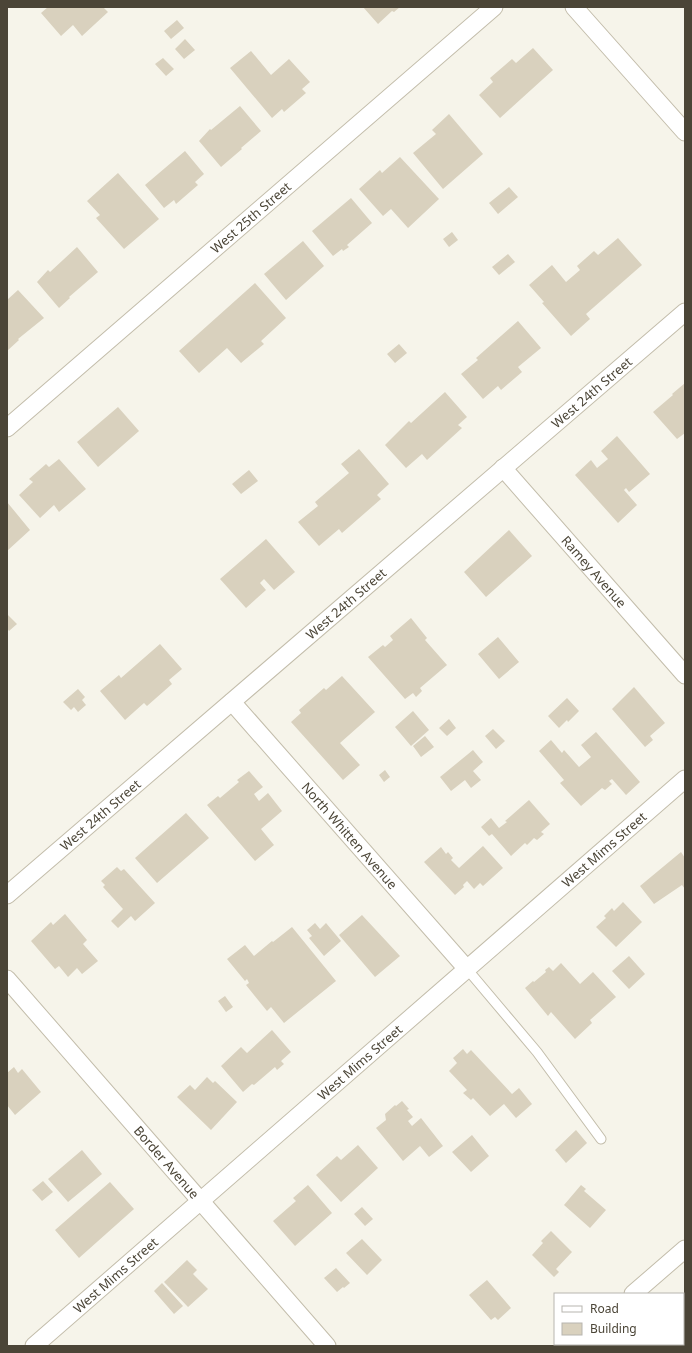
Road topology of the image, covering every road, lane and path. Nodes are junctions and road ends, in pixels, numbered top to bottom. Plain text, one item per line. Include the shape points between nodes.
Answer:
1 (494, 7) edge
2 (574, 7) edge
3 (685, 132) edge
4 (685, 312) edge
5 (7, 428) edge
6 (503, 468) junction
7 (685, 674) edge
8 (232, 702) junction
9 (685, 779) edge
10 (7, 895) edge
11 (466, 969) junction
12 (7, 979) edge
13 (601, 1139) dead end
14 (201, 1201) junction
15 (685, 1249) edge
16 (634, 1293) edge
17 (34, 1346) edge
18 (327, 1346) edge

1 - 5 street, West 25th Street
2 - 3 street
4 - 6 street, West 24th Street
6 - 7 street, Ramey Avenue
6 - 8 street, West 24th Street
8 - 10 street, West 24th Street
8 - 11 street, North Whitten Avenue
9 - 11 street, West Mims Street
11 - 13 lane via 537,1052
11 - 14 street, West Mims Street
12 - 14 street, Border Avenue
14 - 17 street, West Mims Street
14 - 18 street, Border Avenue
15 - 16 street

